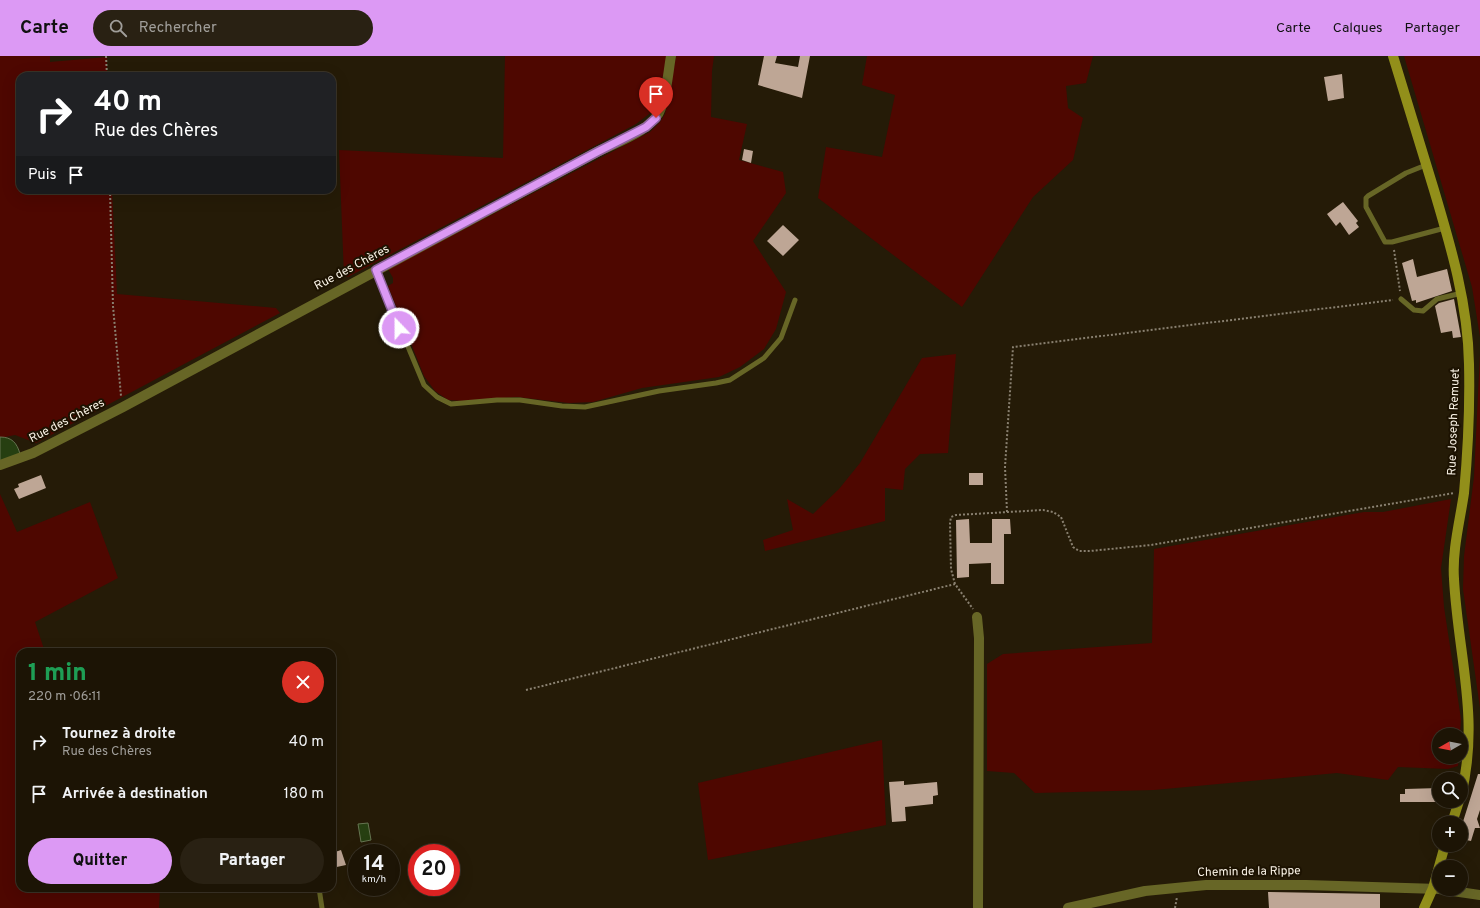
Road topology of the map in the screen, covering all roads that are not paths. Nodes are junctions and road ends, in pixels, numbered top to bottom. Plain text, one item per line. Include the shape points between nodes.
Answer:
1 (671, 56) edge
2 (1393, 56) edge
3 (1426, 165) junction
4 (1445, 228) junction
5 (376, 270) junction
6 (1462, 293) junction
7 (1401, 299) road end
8 (795, 300) dead end
9 (0, 465) edge
10 (977, 617) road end
11 (1467, 772) edge
12 (1432, 889) edge
13 (319, 892) edge
14 (1468, 893) edge
15 (1480, 895) edge
16 (1432, 896) edge
17 (322, 908) edge
18 (978, 908) edge
19 (1068, 908) edge
20 (1424, 908) edge

1 - 5 street, Rue des Chères via 661,108 656,118 646,127
2 - 3 street, Rue Joseph Remuet
3 - 4 street, Rue Joseph Remuet
3 - 4 lane via 1391,181 1366,198 1366,208 1384,242
4 - 6 street, Rue Joseph Remuet
5 - 8 lane via 424,385 437,397 451,404 520,400 585,407 659,391 730,380 764,358 781,338
5 - 9 street, Rue des Chères via 123,407 33,453
6 - 7 lane via 1437,298 1423,311 1414,310
6 - 11 street, Rue Joseph Remuet via 1468,333 1468,436 1464,493 1453,578 1470,691 1473,739
10 - 18 street
12 - 19 street, Chemin de la Rippe via 1206,885 1145,891
13 - 17 lane
14 - 15 street, Chemin de la Rippe
16 - 20 street

